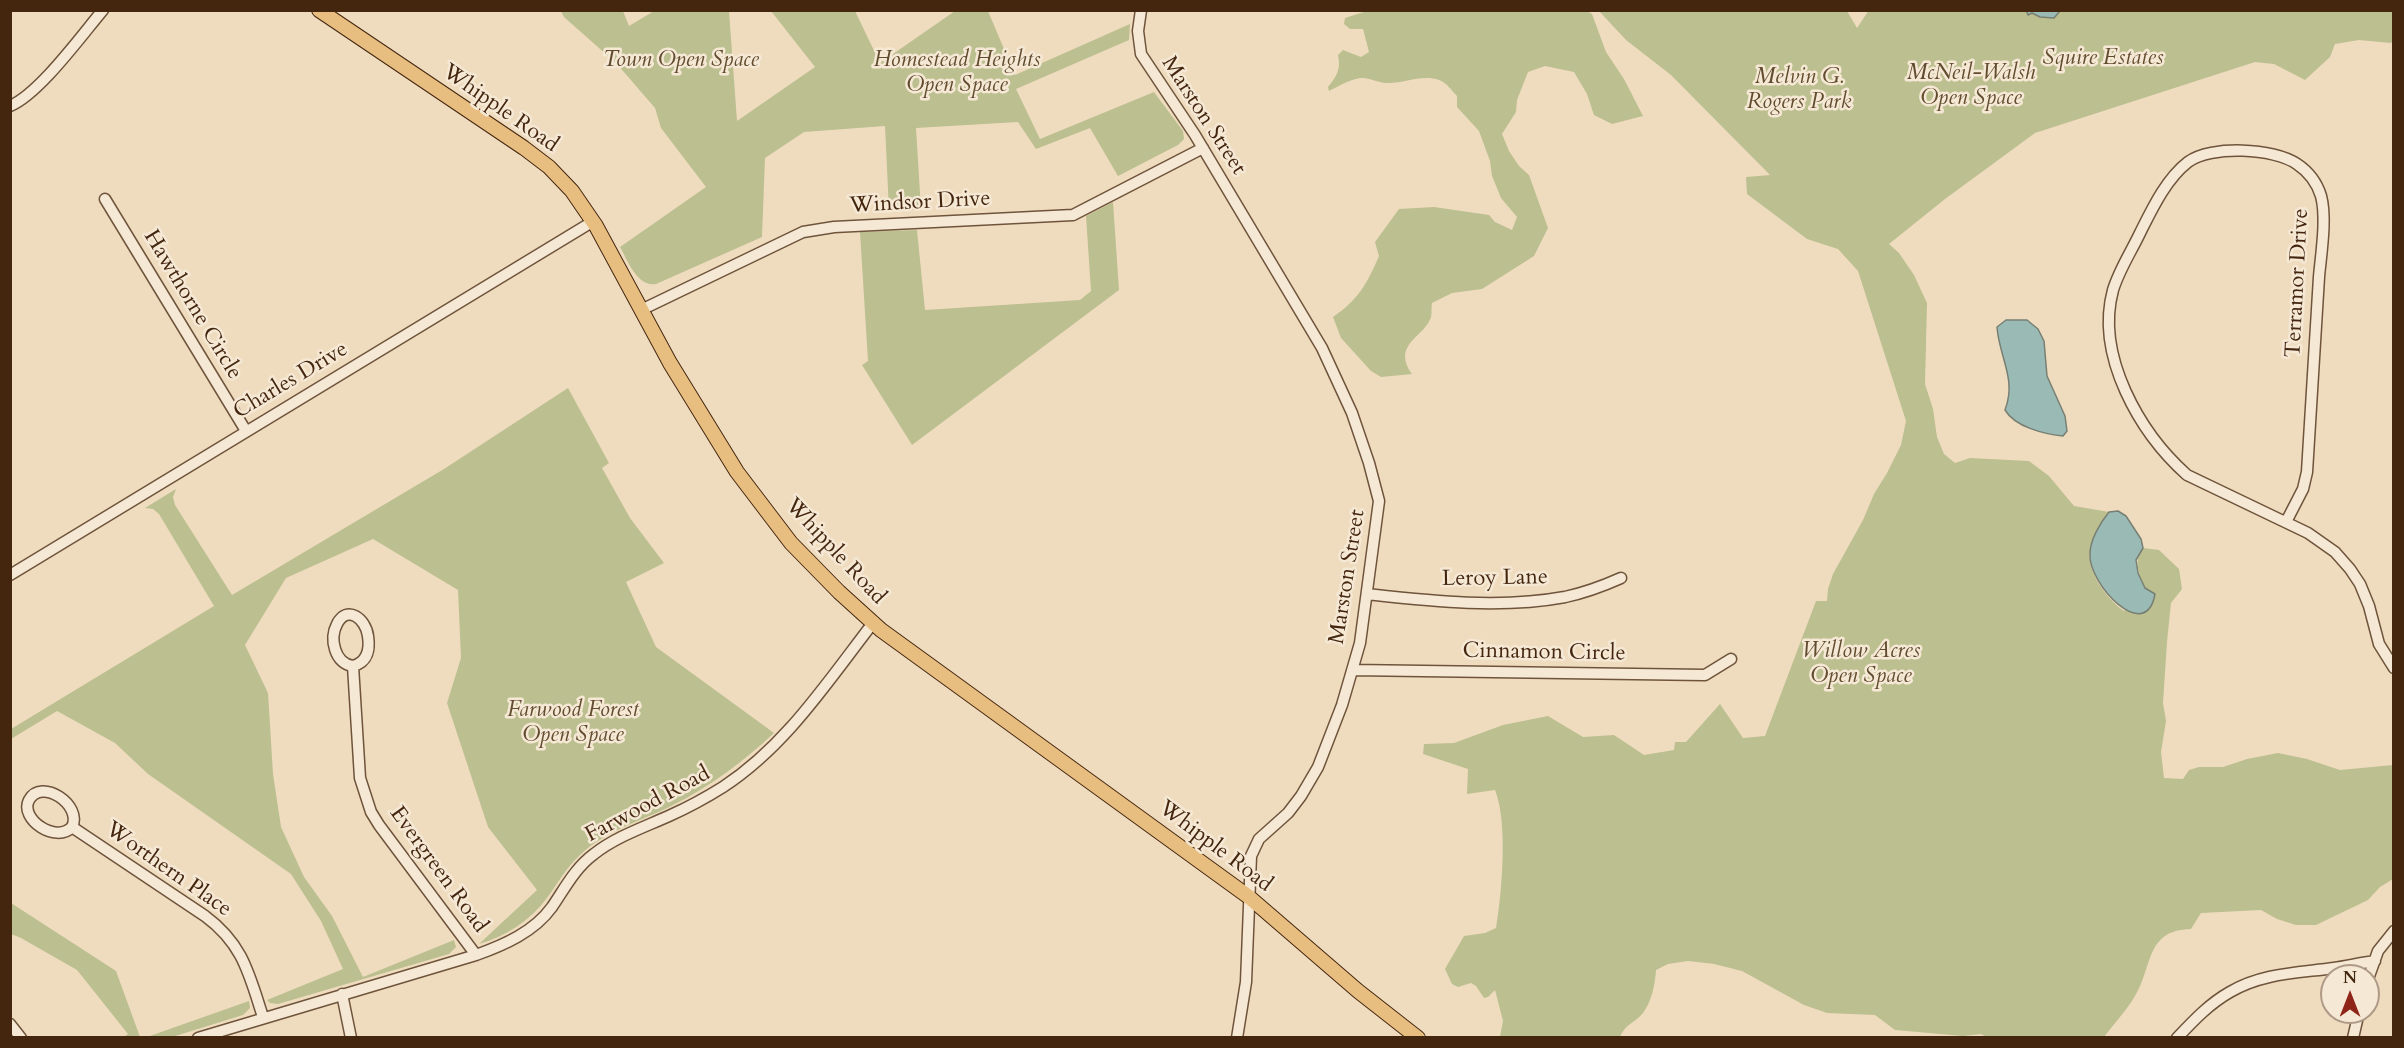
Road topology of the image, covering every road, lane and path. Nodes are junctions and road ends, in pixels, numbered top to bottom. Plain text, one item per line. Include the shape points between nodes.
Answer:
1 (103, 10) edge
2 (320, 10) edge
3 (1141, 10) edge
4 (10, 106) edge
5 (1203, 147) junction
6 (105, 199) dead end
7 (592, 222) junction
8 (641, 310) junction
9 (246, 431) junction
10 (2286, 522) junction
11 (11, 575) edge
12 (1622, 578) dead end
13 (1367, 594) junction
14 (873, 622) junction
15 (1731, 658) dead end
16 (353, 666) junction
17 (2394, 668) edge
18 (1352, 670) junction
19 (72, 827) junction
20 (1249, 897) junction
21 (2394, 931) edge
22 (476, 955) junction
23 (2375, 961) junction
24 (2374, 964) edge
25 (342, 994) junction
26 (263, 1017) junction
27 (10, 1024) edge
28 (21, 1038) edge
29 (198, 1038) edge
30 (351, 1038) edge
31 (1237, 1038) edge
32 (1418, 1038) edge
33 (2177, 1038) edge

1 - 4 street via 38,87
2 - 7 main road, Whipple Road via 525,148 572,191
3 - 5 street, Marston Street via 1141,54
5 - 8 street, Windsor Drive via 1073,214 803,232
5 - 13 street, Marston Street via 1322,348 1352,413 1379,501
6 - 9 street, Hawthorne Circle
7 - 8 main road, Whipple Road
7 - 9 street, Charles Drive
8 - 14 main road, Whipple Road via 737,472 791,543
9 - 11 street, Charles Drive
10 - 10 street, Terramor Drive via 2187,475 2173,462 2127,392 2115,369 2110,347 2110,313 2120,272 2173,177 2206,153 2233,151 2279,156 2307,172 2322,199 2307,472
10 - 17 street, Terramor Drive via 2335,552 2350,569 2369,606 2379,644
12 - 13 street, Leroy Lane via 1545,600 1480,602
13 - 18 street, Marston Street
14 - 20 main road, Whipple Road
14 - 22 street, Farwood Road via 806,711 754,764 693,804 600,849 576,872 533,927
15 - 18 street, Cinnamon Circle via 1705,675
16 - 16 street via 339,659 335,641 337,623 350,615 364,622 369,639 366,657
16 - 22 street, Evergreen Road via 360,778 371,812
18 - 20 street, Marston Street via 1318,767 1301,796 1259,839 1251,856
19 - 19 street, Worthern Place via 58,834 41,826 28,813 30,798 44,791 61,799 73,812
19 - 26 street, Worthern Place via 225,932 242,957
20 - 31 street, Marston Street via 1246,982
20 - 32 main road, Whipple Road
21 - 23 street
22 - 25 street, Farwood Road
23 - 24 street
23 - 33 street via 2262,978 2231,991 2201,1012
25 - 26 street, Farwood Road
25 - 30 street
26 - 29 street, Farwood Road
27 - 28 street

